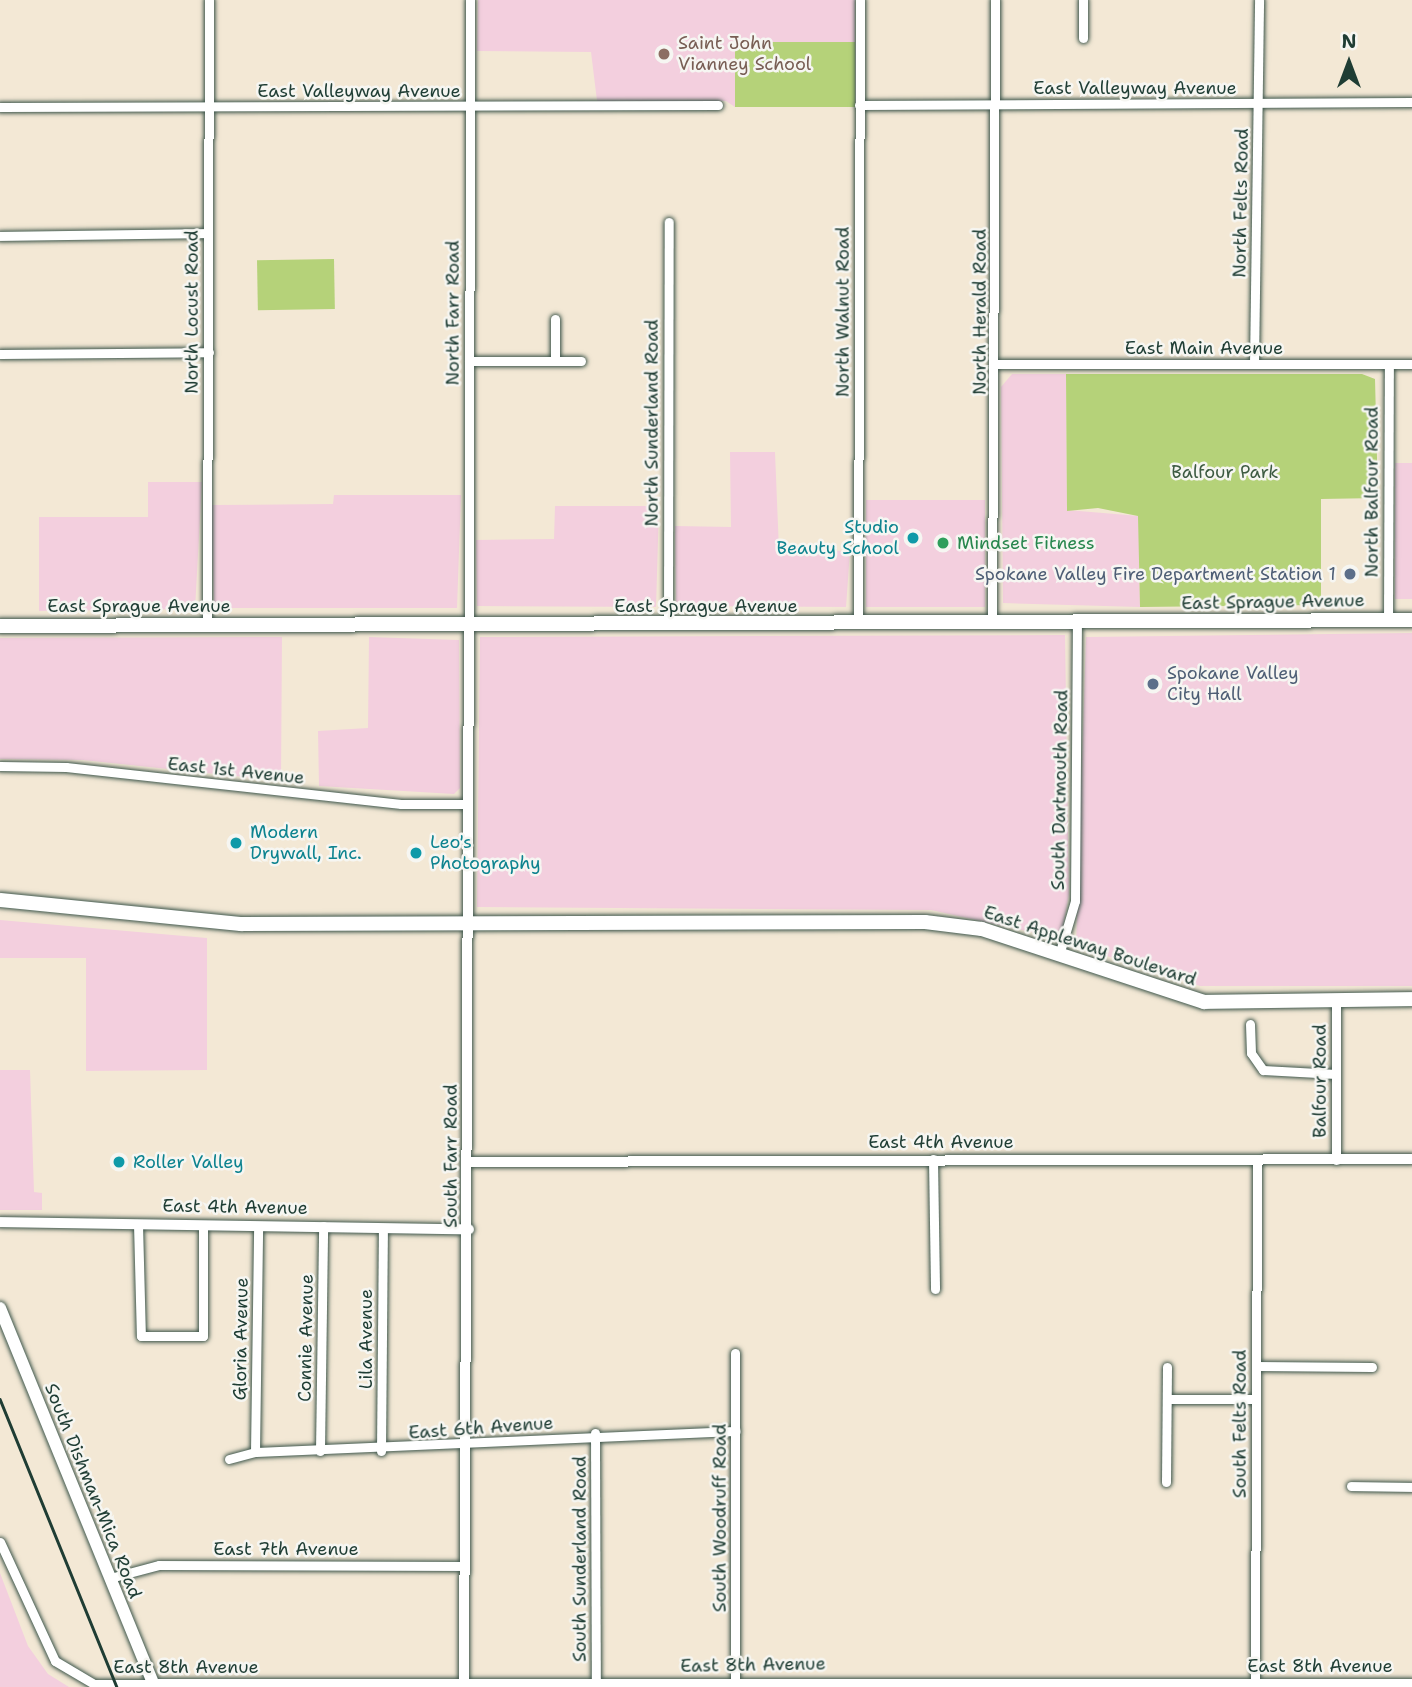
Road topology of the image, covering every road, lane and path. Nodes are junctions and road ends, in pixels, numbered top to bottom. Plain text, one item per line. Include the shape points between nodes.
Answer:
1 (209, 0) edge
2 (470, 0) edge
3 (860, 0) edge
4 (995, 0) edge
5 (1083, 0) edge
6 (1259, 0) edge
7 (1083, 38) dead end
8 (1412, 102) edge
9 (1259, 103) junction
10 (995, 104) junction
11 (718, 105) dead end
12 (859, 105) junction
13 (209, 106) junction
14 (0, 107) edge
15 (470, 107) junction
16 (668, 222) dead end
17 (208, 233) junction
18 (0, 236) edge
19 (555, 319) dead end
20 (209, 352) junction
21 (0, 354) edge
22 (469, 361) junction
23 (555, 361) junction
24 (581, 361) dead end
25 (996, 364) junction
26 (1254, 364) junction
27 (1388, 364) junction
28 (1412, 364) edge
29 (1388, 620) junction
30 (1412, 620) edge
31 (992, 623) junction
32 (1077, 623) junction
33 (207, 624) junction
34 (858, 624) junction
35 (667, 625) junction
36 (0, 626) edge
37 (469, 626) junction
38 (0, 766) edge
39 (468, 804) junction
40 (0, 900) edge
41 (468, 925) junction
42 (1059, 955) junction
43 (1412, 999) edge
44 (1336, 1003) junction
45 (1250, 1024) dead end
46 (1336, 1074) junction
47 (1412, 1158) edge
48 (933, 1159) junction
49 (1336, 1160) junction
50 (469, 1162) junction
51 (1257, 1162) junction
52 (0, 1222) edge
53 (138, 1224) junction
54 (203, 1225) junction
55 (258, 1226) junction
56 (323, 1226) junction
57 (383, 1228) junction
58 (469, 1229) junction
59 (935, 1289) dead end
60 (0, 1308) edge
61 (735, 1353) dead end
62 (1256, 1366) junction
63 (1167, 1367) dead end
64 (1372, 1367) dead end
65 (1167, 1399) junction
66 (1256, 1399) junction
67 (736, 1431) junction
68 (595, 1433) junction
69 (466, 1447) junction
70 (320, 1451) junction
71 (382, 1451) junction
72 (255, 1452) junction
73 (229, 1459) dead end
74 (1166, 1482) dead end
75 (1351, 1486) dead end
76 (1412, 1487) edge
77 (0, 1542) edge
78 (465, 1566) junction
79 (110, 1578) junction
80 (731, 1684) edge
81 (878, 1684) edge
82 (1021, 1684) edge
83 (1412, 1684) edge
84 (94, 1685) edge
85 (596, 1685) junction
86 (1255, 1685) edge
87 (154, 1686) edge
88 (464, 1686) edge

1 - 13 street, North Locust Road
2 - 15 street, North Farr Road
3 - 12 street, North Walnut Road
4 - 10 street, North Herald Road
5 - 7 street
6 - 9 street, North Felts Road
8 - 9 street, East Valleyway Avenue
9 - 10 street, East Valleyway Avenue
9 - 26 street, North Felts Road
10 - 12 street, East Valleyway Avenue
10 - 25 street, North Herald Road
11 - 15 street, East Valleyway Avenue
12 - 34 street, North Walnut Road
13 - 14 street, East Valleyway Avenue
13 - 15 street, East Valleyway Avenue
13 - 17 street, North Locust Road
15 - 22 street, North Farr Road
16 - 35 street, North Sunderland Road
17 - 18 street
17 - 20 street, North Locust Road
19 - 23 street
20 - 21 street
20 - 33 street, North Locust Road
22 - 23 street
22 - 37 street, North Farr Road
23 - 24 street
25 - 26 street, East Main Avenue
25 - 31 street, North Herald Road
26 - 27 street, East Main Avenue
27 - 28 street, East Main Avenue
27 - 29 street, North Balfour Road
29 - 30 main road, East Sprague Avenue
29 - 32 main road, East Sprague Avenue
31 - 32 main road, East Sprague Avenue
31 - 34 main road, East Sprague Avenue
32 - 42 street, South Dartmouth Road via 1075,901
33 - 36 main road, East Sprague Avenue
33 - 37 main road, East Sprague Avenue
34 - 35 main road, East Sprague Avenue
35 - 37 main road, East Sprague Avenue
37 - 39 street, South Farr Road
38 - 39 street, East 1st Avenue via 66,767 401,804
39 - 41 street, South Farr Road
40 - 41 main road, East Appleway Boulevard via 141,918
41 - 42 main road, East Appleway Boulevard via 925,922 982,929
41 - 50 street, South Farr Road
42 - 44 main road, East Appleway Boulevard via 1204,1002
43 - 44 main road, East Appleway Boulevard
44 - 46 street, Balfour Road
45 - 46 street via 1251,1053 1263,1070
46 - 49 street, Balfour Road
47 - 49 street, East 4th Avenue
48 - 50 street, East 4th Avenue
48 - 51 street, East 4th Avenue
48 - 59 street
49 - 51 street, East 4th Avenue
50 - 58 street, South Farr Road
51 - 62 street, South Felts Road
52 - 53 street, East 4th Avenue
53 - 54 street, East 4th Avenue
53 - 54 street via 141,1336 203,1336
54 - 55 street, East 4th Avenue
55 - 56 street, East 4th Avenue
55 - 72 street, Gloria Avenue
56 - 57 street, East 4th Avenue
56 - 70 street, Connie Avenue
57 - 58 street, East 4th Avenue
57 - 71 street, Lila Avenue
58 - 69 street, South Farr Road
60 - 79 main road, South Dishman-Mica Road
61 - 67 street, South Woodruff Road
62 - 64 street
62 - 66 street, South Felts Road
63 - 65 street
65 - 66 street
65 - 74 street
66 - 86 street, South Felts Road
67 - 68 street, East 6th Avenue
67 - 80 street, South Woodruff Road
68 - 69 street, East 6th Avenue
68 - 85 street, South Sunderland Road
69 - 71 street, East 6th Avenue
69 - 78 street, South Farr Road
70 - 71 street, East 6th Avenue
70 - 72 street, East 6th Avenue
72 - 73 street, East 6th Avenue
75 - 76 street
77 - 84 street via 44,1646 66,1671
78 - 79 street, East 7th Avenue via 159,1565
78 - 88 street, South Farr Road
79 - 87 main road, South Dishman-Mica Road
80 - 81 street, East 8th Avenue
80 - 85 street, East 8th Avenue
81 - 82 street, East 8th Avenue
82 - 86 street, East 8th Avenue
83 - 86 street, East 8th Avenue
84 - 87 street, East 8th Avenue
85 - 88 street, East 8th Avenue
87 - 88 street, East 8th Avenue

